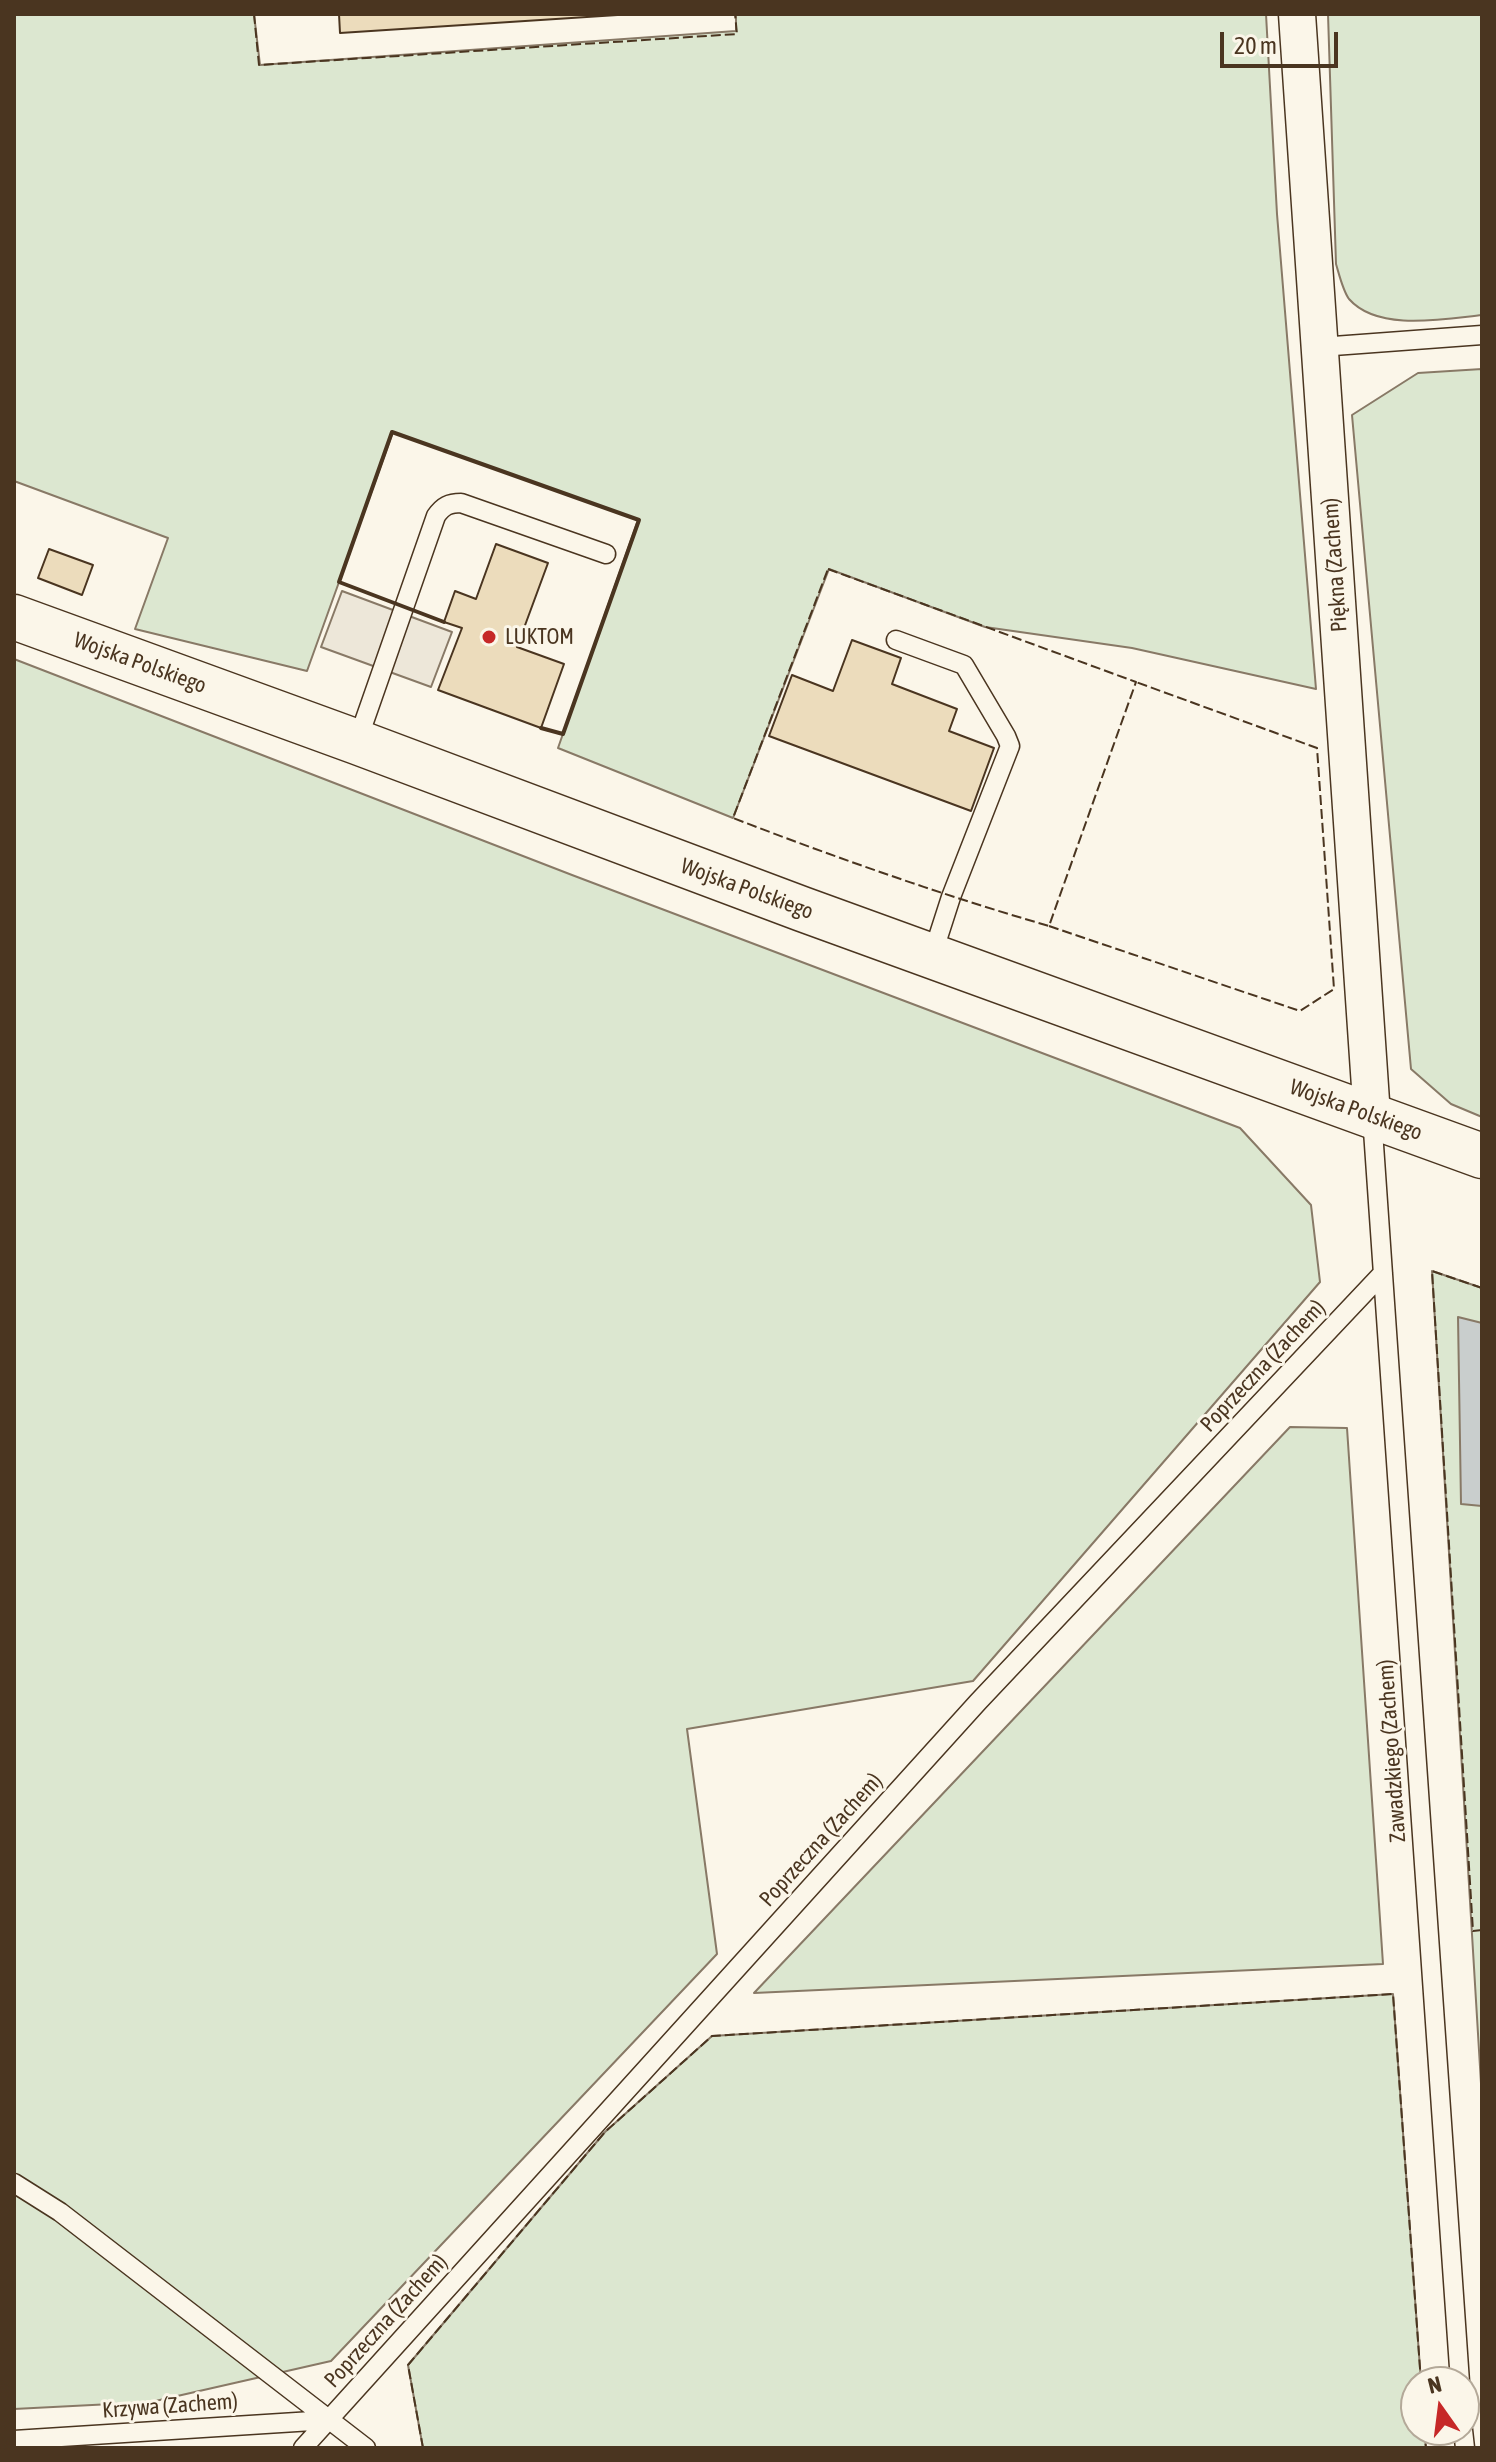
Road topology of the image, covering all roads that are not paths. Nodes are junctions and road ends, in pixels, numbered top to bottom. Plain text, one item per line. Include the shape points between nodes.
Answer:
1 (1297, 14) edge
2 (1482, 335) edge
3 (1320, 347) junction
4 (606, 554) dead end
5 (14, 617) edge
6 (896, 640) dead end
7 (357, 742) junction
8 (932, 956) junction
9 (1372, 1116) junction
10 (1482, 1156) edge
11 (1383, 1273) junction
12 (14, 2183) edge
13 (1459, 2366) edge
14 (328, 2420) junction
15 (14, 2440) edge
16 (303, 2448) edge
17 (366, 2448) edge

1 - 3 street, Piękna (Zachem)
2 - 3 lane
3 - 9 street, Piękna (Zachem)
4 - 7 lane via 461,503 441,509
5 - 7 street, Wojska Polskiego
6 - 8 lane via 964,665 1010,746
7 - 8 street, Wojska Polskiego
8 - 9 street, Wojska Polskiego
9 - 10 street, Wojska Polskiego
9 - 11 lane, Zawadzkiego (Zachem)
11 - 13 lane, Zawadzkiego (Zachem)
11 - 14 lane, Poprzeczna (Zachem) via 978,1702
12 - 14 lane via 60,2212
14 - 15 lane, Krzywa (Zachem)
14 - 16 lane, Poprzeczna (Zachem)
14 - 17 lane

